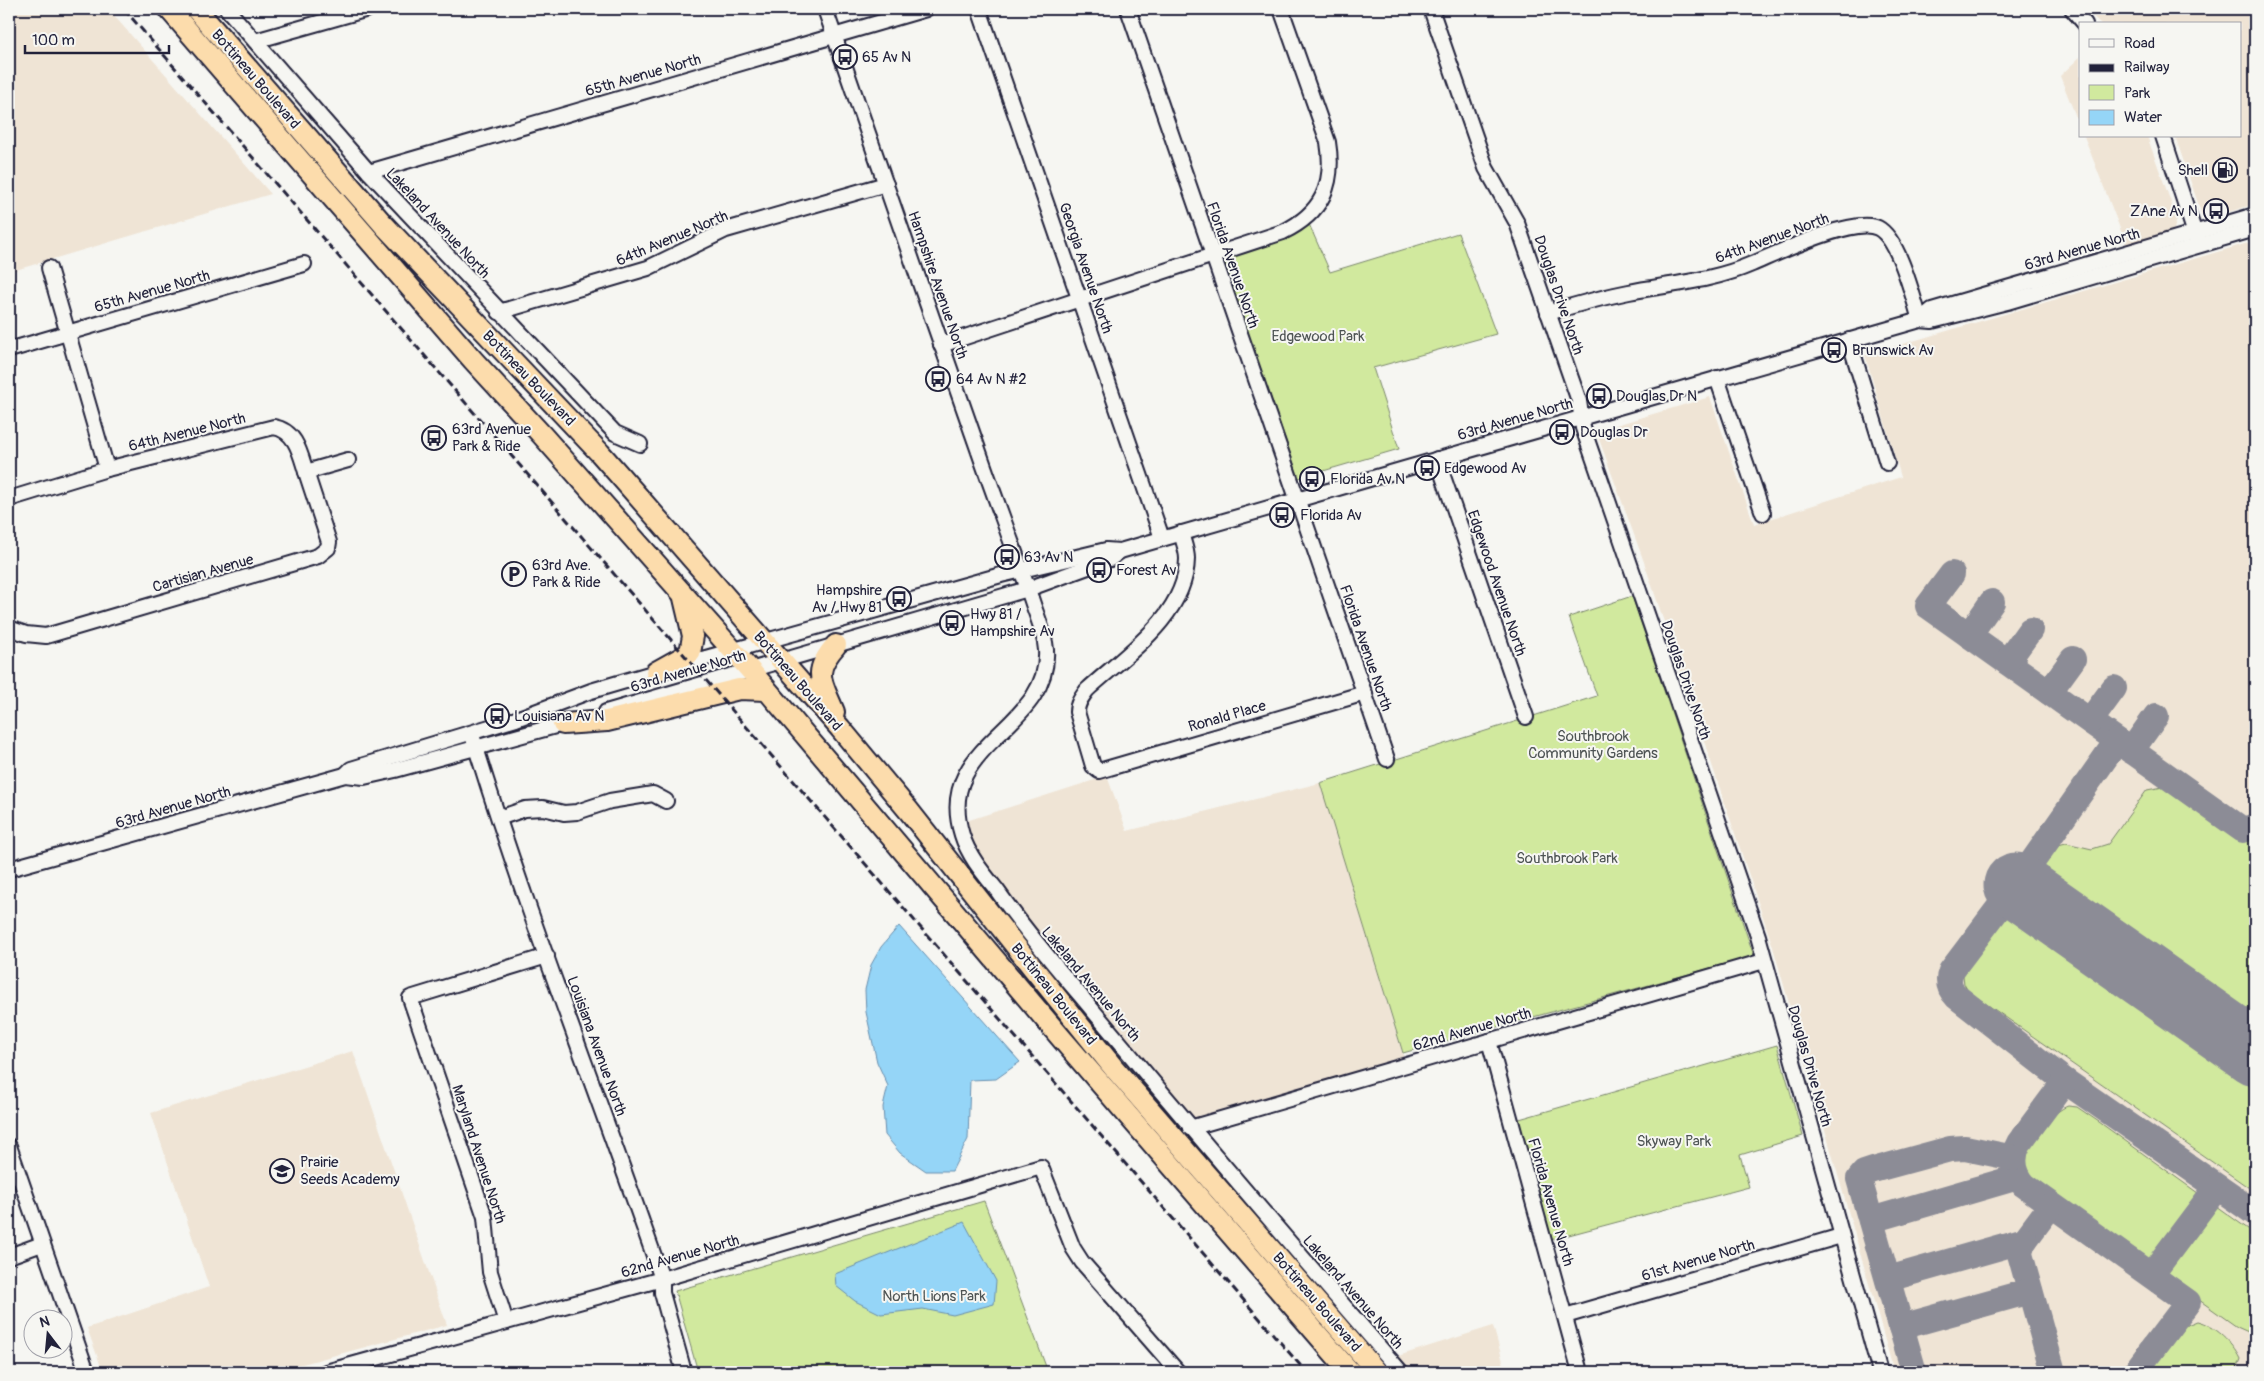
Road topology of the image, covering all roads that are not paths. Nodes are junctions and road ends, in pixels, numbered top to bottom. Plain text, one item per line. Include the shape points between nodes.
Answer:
1 (169, 9) edge
2 (196, 9) edge
3 (227, 9) edge
4 (368, 9) edge
5 (825, 9) edge
6 (926, 9) edge
7 (979, 9) edge
8 (1128, 9) edge
9 (1281, 9) edge
10 (1431, 9) edge
11 (2072, 9) edge
12 (2083, 22) edge
13 (834, 35) junction
14 (255, 41) junction
15 (2164, 138) edge
16 (369, 172) junction
17 (886, 184) junction
18 (2255, 215) edge
19 (2255, 230) edge
20 (2197, 239) junction
21 (1212, 256) junction
22 (304, 264) dead end
23 (49, 268) dead end
24 (1079, 299) junction
25 (499, 312) junction
26 (1548, 313) junction
27 (1920, 320) junction
28 (68, 332) junction
29 (1849, 340) junction
30 (941, 345) junction
31 (9, 350) edge
32 (1717, 378) junction
33 (1580, 417) junction
34 (640, 444) dead end
35 (1437, 459) junction
36 (348, 460) dead end
37 (1886, 463) dead end
38 (107, 469) junction
39 (306, 472) junction
40 (9, 499) edge
41 (1297, 499) junction
42 (1763, 513) dead end
43 (1181, 533) junction
44 (1162, 538) junction
45 (1120, 551) junction
46 (1022, 571) junction
47 (1028, 589) junction
48 (684, 596) junction
49 (9, 628) edge
50 (763, 641) junction
51 (836, 646) junction
52 (732, 650) junction
53 (780, 662) junction
54 (751, 671) junction
55 (656, 672) junction
56 (766, 690) junction
57 (1364, 693) junction
58 (1526, 717) dead end
59 (563, 724) junction
60 (840, 728) junction
61 (471, 732) junction
62 (476, 747) junction
63 (1387, 759) dead end
64 (345, 775) junction
65 (666, 801) dead end
66 (500, 818) junction
67 (9, 869) edge
68 (547, 956) junction
69 (1764, 961) junction
70 (1489, 1041) junction
71 (1190, 1128) junction
72 (9, 1146) edge
73 (1840, 1236) junction
74 (42, 1244) junction
75 (9, 1256) edge
76 (662, 1279) junction
77 (1565, 1316) junction
78 (506, 1322) junction
79 (87, 1372) edge
80 (326, 1372) edge
81 (684, 1372) edge
82 (1178, 1372) edge
83 (1350, 1372) edge
84 (1377, 1372) edge
85 (1401, 1372) edge
86 (1580, 1372) edge
87 (1880, 1372) edge

1 - 48 highway, Bottineau Boulevard via 473,360
2 - 50 highway, Bottineau Boulevard via 390,231 600,453
3 - 14 street, Lakeland Avenue North
4 - 14 street
5 - 13 street, Hampshire Avenue North
6 - 13 street, 65th Avenue North
7 - 24 street, Georgia Avenue North
8 - 21 street, Florida Avenue North
9 - 21 street via 1328,142 1330,157 1326,189 1310,216 1299,224
10 - 26 street, Douglas Drive North via 1486,168 1517,223
11 - 12 street
13 - 16 street, 65th Avenue North
13 - 17 street, Hampshire Avenue North
14 - 16 street, Lakeland Avenue North
15 - 20 street
16 - 25 street, Lakeland Avenue North
17 - 25 street, 64th Avenue North via 726,230 648,268
17 - 30 street, Hampshire Avenue North
18 - 20 street, 63rd Avenue North
19 - 20 street, 63rd Avenue North
20 - 27 street, 63rd Avenue North via 1998,304 1932,321
21 - 24 street
21 - 41 street, Florida Avenue North
22 - 28 street, 65th Avenue North
23 - 28 street
24 - 30 street
24 - 44 street, Georgia Avenue North
25 - 34 street, Lakeland Avenue North via 615,433
26 - 27 street, 64th Avenue North via 1604,297 1739,270 1825,235 1869,225 1889,237
26 - 33 street, Douglas Drive North via 1580,401
27 - 29 street, 63rd Avenue North
28 - 31 street, 65th Avenue North
28 - 38 street
29 - 32 street, 63rd Avenue North
29 - 37 street
30 - 46 street, Hampshire Avenue North
32 - 33 street, 63rd Avenue North
32 - 42 street
33 - 35 street, 63rd Avenue North
33 - 69 street, Douglas Drive North
35 - 41 street, 63rd Avenue North
35 - 58 street, Edgewood Avenue North
36 - 39 street
38 - 39 street, 64th Avenue North via 274,427 284,429 296,442
38 - 40 street, 64th Avenue North
39 - 49 street, Cartisian Avenue via 329,542 328,548 318,556 46,636
41 - 43 street, 63rd Avenue North
41 - 57 street, Florida Avenue North
43 - 44 street, 63rd Avenue North
43 - 57 street, Ronald Place via 1187,558 1185,571 1166,615 1087,690 1077,707 1093,766 1098,771
44 - 45 street, 63rd Avenue North
45 - 46 street, 63rd Avenue North via 1106,550
45 - 47 street, 63rd Avenue North via 1110,559
46 - 47 street, Lakeland Avenue North
46 - 50 street, 63rd Avenue North via 1001,574
47 - 51 street, 63rd Avenue North
47 - 71 street, Lakeland Avenue North via 1046,646 1044,676 1025,708 969,767 958,797 962,835 975,861 1031,938
48 - 52 highway, Bottineau Boulevard
48 - 55 highway via 693,636 690,653
50 - 52 street, 63rd Avenue North
50 - 53 highway, Bottineau Boulevard
51 - 53 street, 63rd Avenue North
51 - 60 highway via 825,657 821,676
52 - 54 highway, Bottineau Boulevard
52 - 55 street, 63rd Avenue North
53 - 54 street, 63rd Avenue North
53 - 60 highway, Bottineau Boulevard
54 - 56 highway, Bottineau Boulevard
54 - 59 street, 63rd Avenue North
55 - 61 street, 63rd Avenue North
56 - 59 highway via 739,689 607,721
56 - 83 highway, Bottineau Boulevard
57 - 63 street, Florida Avenue North
59 - 62 street, 63rd Avenue North
60 - 84 highway, Bottineau Boulevard via 1114,1067
61 - 62 street, Louisiana Avenue North
61 - 64 street, 63rd Avenue North via 351,769
62 - 64 street, 63rd Avenue North via 364,776
62 - 66 street, Louisiana Avenue North
64 - 67 street, 63rd Avenue North
65 - 66 street via 653,794 610,801 577,812 525,809
66 - 68 street, Louisiana Avenue North
68 - 76 street, Louisiana Avenue North
68 - 78 street, Maryland Avenue North via 410,998 485,1217 490,1272
69 - 70 street, 62nd Avenue North
69 - 73 street, Douglas Drive North
70 - 71 street, 62nd Avenue North
70 - 77 street, Florida Avenue North
71 - 85 street, Lakeland Avenue North
72 - 74 street
73 - 77 street, 61st Avenue North
73 - 87 street, Douglas Drive North
74 - 75 street
74 - 79 street
76 - 78 street, 62nd Avenue North
76 - 81 street, Louisiana Avenue North via 662,1293
76 - 82 street, 62nd Avenue North via 1041,1167 1073,1248 1082,1262
77 - 86 street, Florida Avenue North
78 - 80 street, 62nd Avenue North

